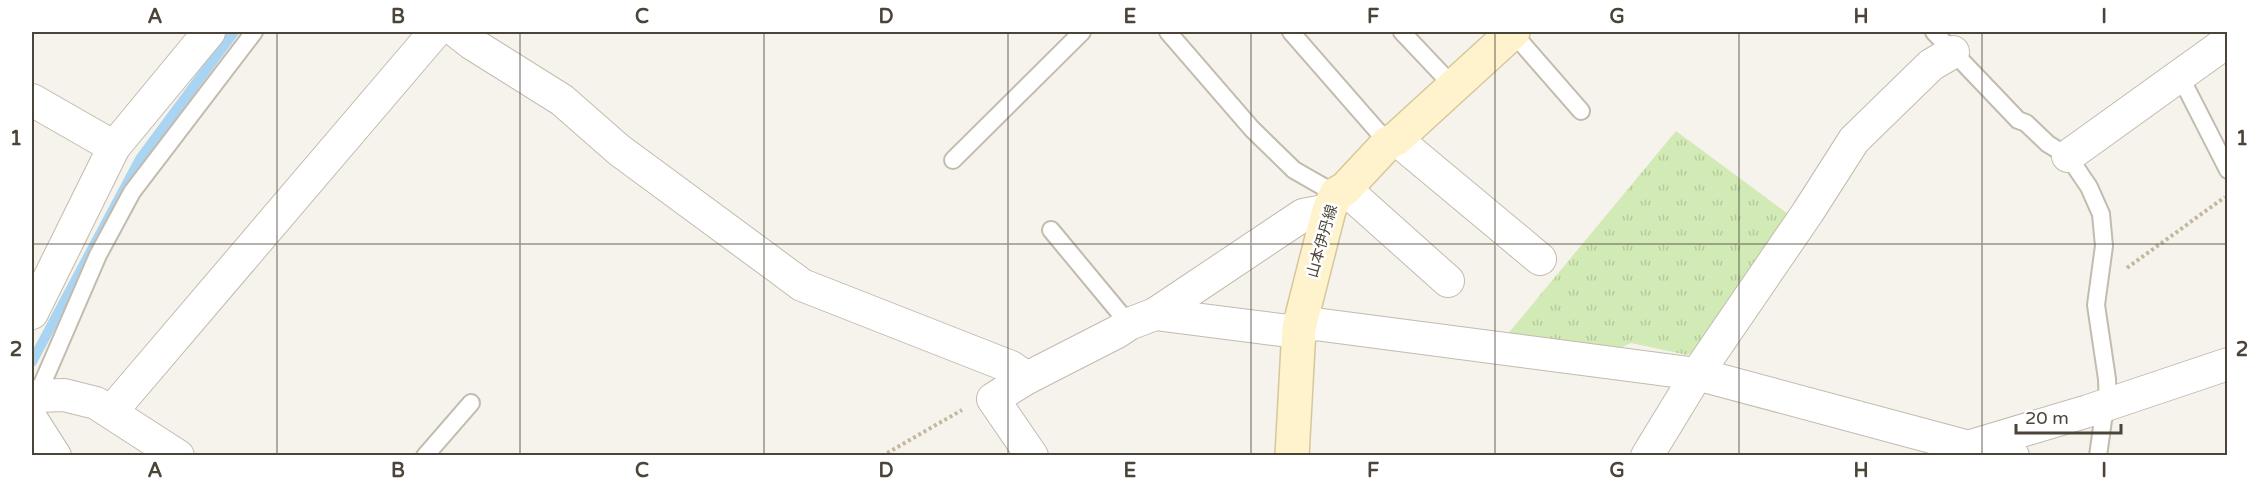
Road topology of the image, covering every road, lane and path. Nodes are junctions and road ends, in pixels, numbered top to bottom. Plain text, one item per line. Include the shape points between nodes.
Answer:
1 (209, 32) edge
2 (254, 32) edge
3 (435, 32) edge
4 (1082, 32) edge
5 (1168, 32) edge
6 (1291, 32) edge
7 (1402, 32) edge
8 (1512, 32) edge
9 (470, 35) edge
10 (2228, 41) edge
11 (1943, 42) edge
12 (2180, 76) junction
13 (1454, 87) junction
14 (32, 100) edge
15 (1581, 111) dead end
16 (1392, 141) junction
17 (114, 147) junction
18 (2068, 156) junction
19 (952, 160) dead end
20 (2228, 170) edge
21 (2228, 195) edge
22 (1337, 198) junction
23 (1051, 230) dead end
24 (1540, 259) dead end
25 (1448, 281) dead end
26 (2097, 285) junction
27 (32, 313) edge
28 (1142, 319) junction
29 (1299, 328) junction
30 (2228, 364) edge
31 (1697, 374) junction
32 (1027, 378) junction
33 (993, 399) junction
34 (471, 403) dead end
35 (2108, 404) junction
36 (34, 406) edge
37 (111, 412) junction
38 (1955, 451) edge
39 (55, 456) edge
40 (178, 456) edge
41 (425, 456) edge
42 (882, 456) edge
43 (1032, 456) edge
44 (1292, 456) edge
45 (1647, 456) edge
46 (2013, 456) edge
47 (2098, 456) edge

1 - 17 street
2 - 36 lane via 132,192 98,255
3 - 37 street
4 - 19 lane
5 - 22 lane via 1252,129 1294,170
6 - 16 lane
7 - 13 lane
8 - 13 main road, 山本伊丹線
8 - 15 lane
9 - 32 street via 562,100 619,150 802,285 1011,367
10 - 12 street
11 - 18 lane via 2018,120
11 - 31 street via 1931,65 1854,140
12 - 18 street
12 - 20 lane
13 - 16 main road, 山本伊丹線
14 - 17 street
16 - 22 main road, 山本伊丹線
16 - 24 street
17 - 27 street
18 - 26 lane via 2101,214 2104,246
21 - 26 path via 2116,276
22 - 25 street
22 - 28 street via 1303,215
22 - 29 main road, 山本伊丹線
23 - 28 lane
26 - 35 lane
28 - 29 street via 1289,331
28 - 32 street
29 - 31 street via 1315,324
29 - 44 main road, 山本伊丹線
30 - 35 street
31 - 38 street
31 - 45 street
32 - 33 street
33 - 42 path via 980,399
33 - 43 street
34 - 41 lane
35 - 38 street
35 - 47 lane
36 - 37 street via 64,395 96,403
36 - 39 street
37 - 40 street
38 - 46 street

